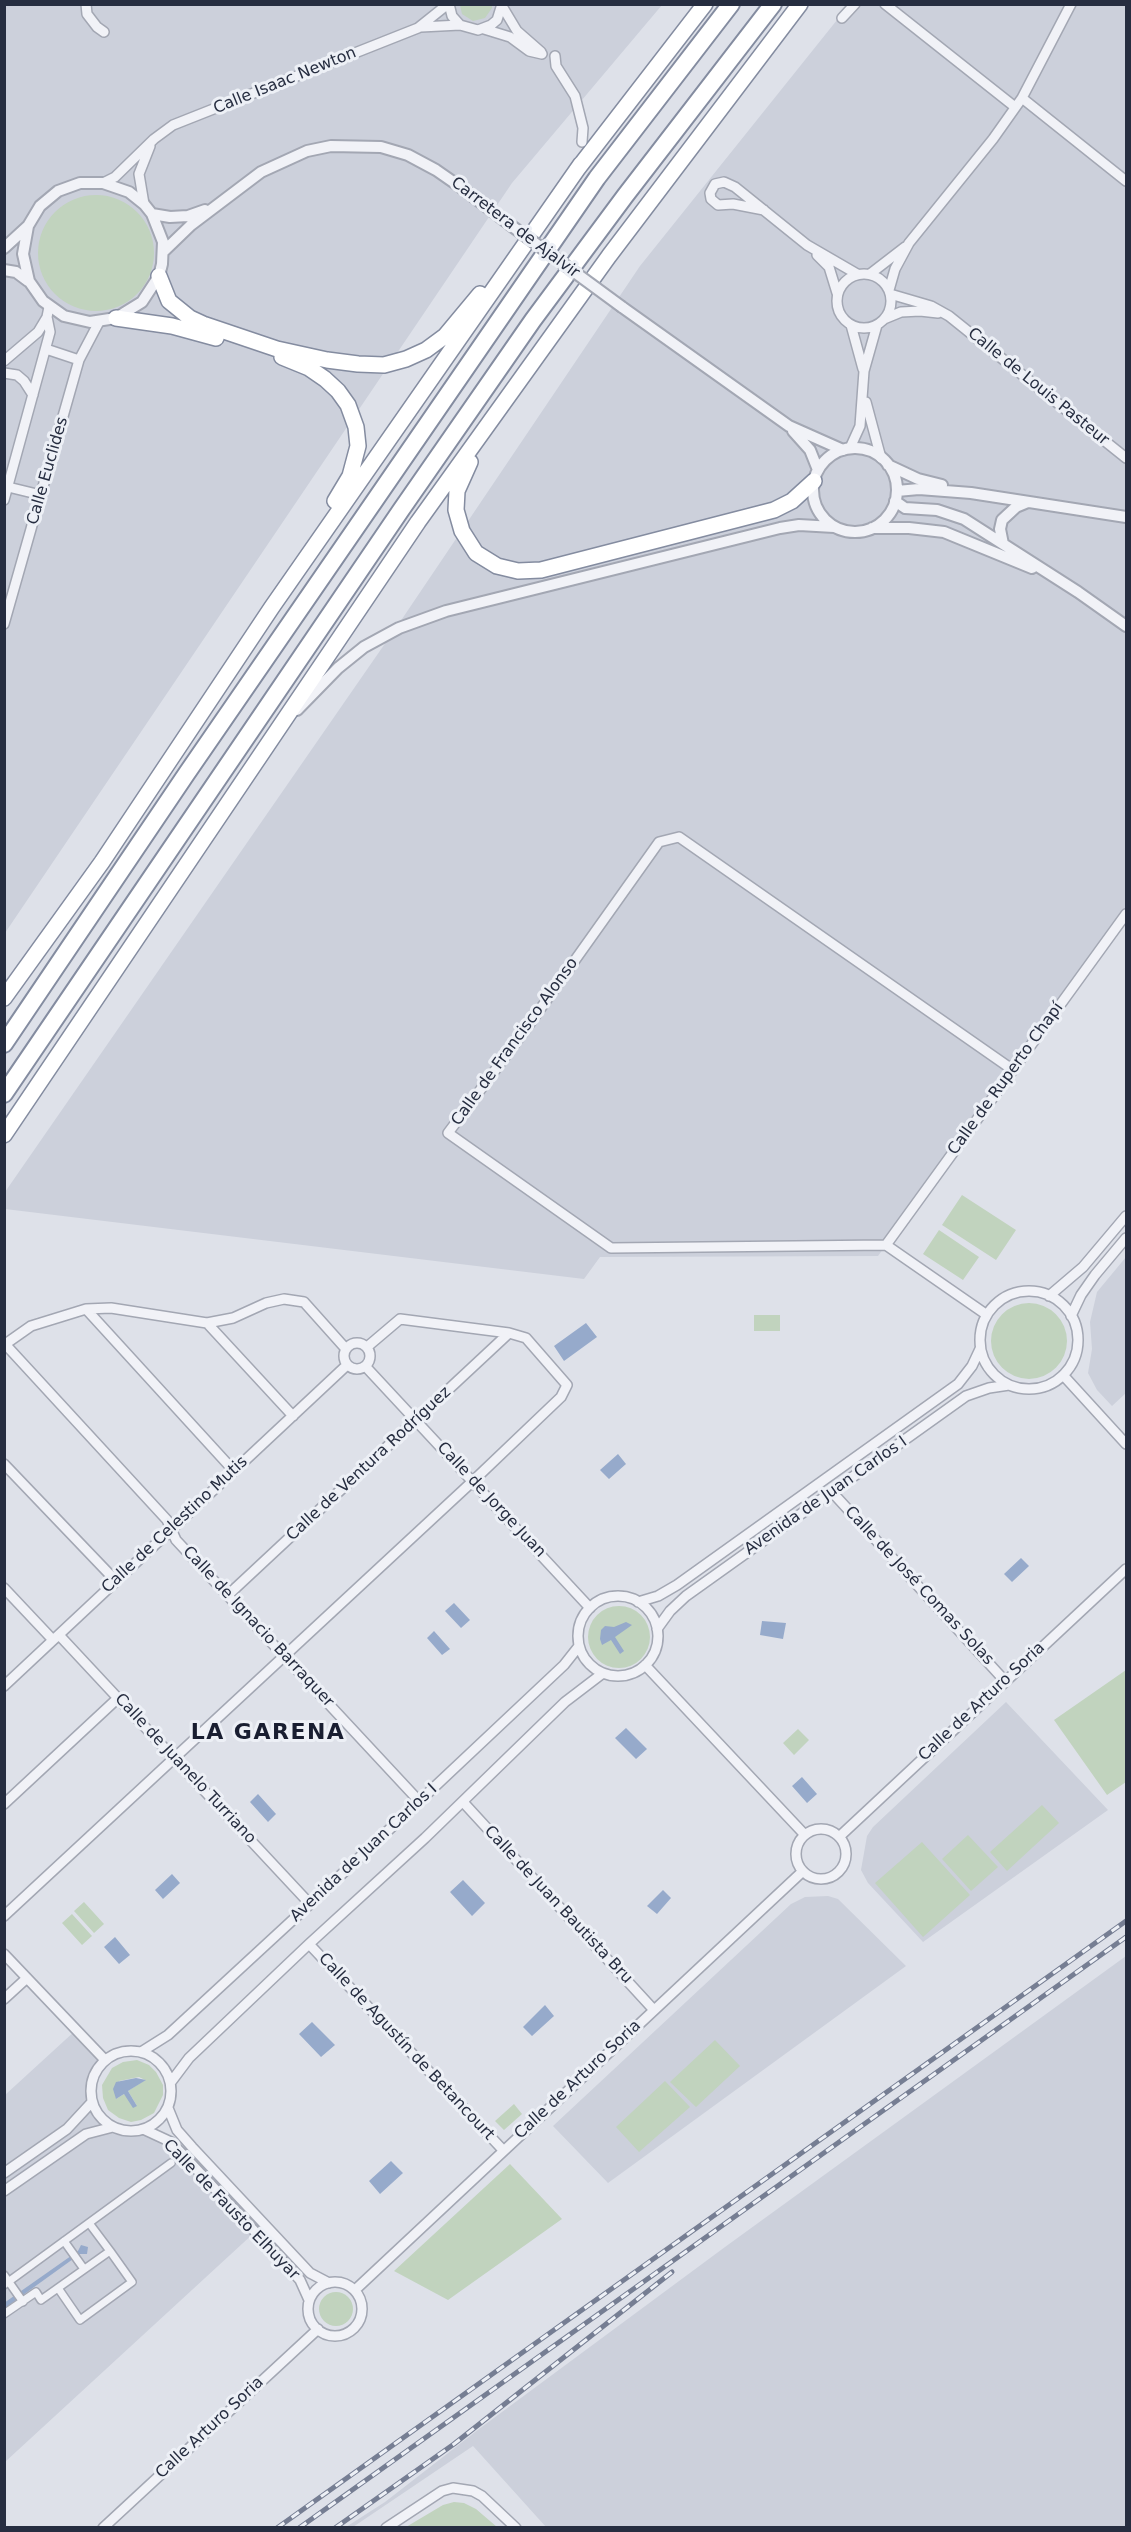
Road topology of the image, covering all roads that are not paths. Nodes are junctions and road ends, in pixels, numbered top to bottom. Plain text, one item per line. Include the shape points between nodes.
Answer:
1 (86, 4) edge
2 (449, 4) edge
3 (705, 4) edge
4 (731, 4) edge
5 (773, 4) edge
6 (800, 4) edge
7 (855, 4) edge
8 (885, 4) edge
9 (1071, 4) edge
10 (502, 5) edge
11 (842, 18) dead end
12 (460, 25) junction
13 (418, 27) junction
14 (484, 29) junction
15 (105, 32) dead end
16 (555, 56) dead end
17 (1022, 98) junction
18 (1015, 107) junction
19 (154, 139) junction
20 (582, 142) dead end
21 (581, 164) junction
22 (1126, 181) edge
23 (103, 183) junction
24 (144, 204) junction
25 (217, 206) junction
26 (764, 210) junction
27 (152, 214) junction
28 (28, 226) junction
29 (909, 243) junction
30 (807, 245) junction
31 (4, 248) edge
32 (163, 252) junction
33 (4, 270) edge
34 (857, 274) junction
35 (870, 274) junction
36 (159, 276) junction
37 (29, 281) junction
38 (890, 292) junction
39 (837, 293) junction
40 (48, 312) junction
41 (949, 316) junction
42 (116, 318) junction
43 (99, 322) junction
44 (881, 322) junction
45 (851, 326) junction
46 (46, 349) junction
47 (79, 360) junction
48 (4, 361) edge
49 (864, 371) junction
50 (4, 373) edge
51 (864, 393) junction
52 (33, 395) junction
53 (497, 411) junction
54 (789, 426) junction
55 (846, 449) junction
56 (1126, 458) edge
57 (885, 461) junction
58 (816, 476) junction
59 (9, 487) junction
60 (971, 493) junction
61 (41, 495) junction
62 (896, 496) junction
63 (4, 500) edge
64 (1031, 501) junction
65 (1126, 517) edge
66 (834, 527) junction
67 (872, 528) junction
68 (1003, 544) junction
69 (1054, 578) junction
70 (272, 607) junction
71 (4, 624) edge
72 (1126, 626) edge
73 (286, 721) junction
74 (1126, 914) edge
75 (4, 998) edge
76 (4, 1044) edge
77 (1013, 1070) junction
78 (4, 1094) edge
79 (4, 1135) edge
80 (1126, 1216) edge
81 (1126, 1238) edge
82 (885, 1245) junction
83 (1049, 1296) junction
84 (86, 1309) junction
85 (987, 1315) junction
86 (1071, 1316) junction
87 (207, 1323) junction
88 (509, 1333) junction
89 (5, 1344) edge
90 (367, 1347) junction
91 (346, 1349) junction
92 (980, 1349) junction
93 (347, 1365) junction
94 (366, 1367) junction
95 (1063, 1375) junction
96 (1009, 1385) junction
97 (294, 1416) junction
98 (417, 1419) junction
99 (1126, 1444) edge
100 (4, 1464) edge
101 (234, 1471) junction
102 (473, 1481) junction
103 (832, 1492) junction
104 (172, 1529) junction
105 (1126, 1569) edge
106 (116, 1580) junction
107 (4, 1588) edge
108 (228, 1595) junction
109 (638, 1602) junction
110 (590, 1608) junction
111 (657, 1629) junction
112 (56, 1637) junction
113 (579, 1646) junction
114 (285, 1655) junction
115 (645, 1665) junction
116 (603, 1673) junction
117 (1005, 1681) junction
118 (4, 1686) edge
119 (118, 1698) junction
120 (175, 1758) junction
121 (419, 1801) junction
122 (463, 1802) junction
123 (4, 1804) edge
124 (805, 1835) junction
125 (839, 1837) junction
126 (803, 1871) junction
127 (310, 1904) junction
128 (4, 1916) edge
129 (309, 1944) junction
130 (4, 1954) edge
131 (27, 1978) junction
132 (4, 1999) edge
133 (653, 2009) junction
134 (141, 2052) junction
135 (105, 2060) junction
136 (171, 2082) junction
137 (92, 2102) junction
138 (168, 2108) junction
139 (113, 2127) junction
140 (143, 2129) junction
141 (503, 2150) junction
142 (171, 2163) dead end
143 (4, 2173) edge
144 (4, 2191) edge
145 (90, 2223) junction
146 (64, 2241) junction
147 (110, 2251) junction
148 (84, 2269) junction
149 (6, 2281) edge
150 (329, 2283) junction
151 (58, 2288) junction
152 (355, 2290) junction
153 (20, 2297) junction
154 (309, 2300) junction
155 (4, 2314) edge
156 (318, 2330) junction
157 (103, 2528) edge
158 (386, 2528) edge
159 (516, 2528) edge

1 - 15 street via 87,14
2 - 12 street
2 - 13 street, Calle Isaac Newton
3 - 21 highway
4 - 76 highway via 569,217
5 - 78 highway via 533,320
6 - 53 highway
7 - 11 street
8 - 18 street
9 - 17 street
10 - 14 street via 497,20
10 - 14 street, Calle Isaac Newton via 517,31 542,54
12 - 13 street, Calle Isaac Newton
12 - 14 street, Calle Isaac Newton
13 - 19 street, Calle Isaac Newton via 173,125
16 - 20 street via 556,66 575,96 583,128
17 - 18 street
17 - 22 street
18 - 29 street
19 - 23 street, Calle Isaac Newton via 129,165
19 - 24 street via 139,174
21 - 36 highway via 445,336 426,350 384,365 327,360 225,333 190,318 169,301
21 - 70 highway
23 - 24 street via 121,188
23 - 28 street via 80,183 58,191 40,206
24 - 27 street
25 - 27 street, Carretera de Ajalvir via 188,216
25 - 32 street, Carretera de Ajalvir
25 - 54 street, Carretera de Ajalvir, bridge via 261,172 307,151 357,145 408,155 436,170
26 - 26 street via 724,182 715,184 710,192 718,205
26 - 30 street
27 - 32 street via 161,232
28 - 31 street
28 - 37 street via 23,254
29 - 35 street
29 - 38 street via 895,269
30 - 34 street
30 - 39 street via 828,267
32 - 36 street
33 - 37 street via 16,272
34 - 35 street
34 - 39 street via 848,278
35 - 38 street via 884,282
36 - 42 street via 142,302
37 - 40 street
38 - 41 street, Calle de Louis Pasteur
38 - 44 street via 891,303
39 - 45 street via 838,312
40 - 43 street
40 - 46 street, Calle Euclides via 50,332
40 - 48 street via 38,332
41 - 44 street, Calle de Louis Pasteur via 901,312
41 - 56 street, Calle de Louis Pasteur
42 - 43 street
42 - 70 highway via 171,327 277,355 325,379 348,405 358,446 350,476
43 - 47 street, Calle Euclides
44 - 45 street via 860,328
44 - 49 street
45 - 49 street
46 - 47 street
46 - 52 street, Calle Euclides
47 - 61 street, Calle Euclides
49 - 51 street
50 - 52 street via 17,375
51 - 55 street via 860,426
51 - 57 street via 871,426
52 - 59 street, Calle Euclides
53 - 58 highway via 457,491 456,510 462,531 476,553 497,566 518,571 541,570 774,510 792,501
53 - 73 highway
54 - 55 street, Carretera de Ajalvir
54 - 58 street, Carretera de Ajalvir via 810,450
55 - 57 street via 861,449
55 - 58 street via 824,461
57 - 60 street via 918,479
57 - 62 street via 895,477
58 - 66 street via 816,507
59 - 61 street
59 - 63 street, Calle Euclides
60 - 62 street via 919,489
60 - 64 street
61 - 71 street, Calle Euclides
62 - 67 street via 891,513
62 - 68 street via 905,508 937,510 964,519
64 - 65 street
64 - 68 street via 1016,507 1002,520
66 - 67 street via 860,532
66 - 73 street via 789,527 446,611 399,628 364,647
67 - 69 street via 944,532
68 - 69 street
69 - 72 street
70 - 75 highway via 102,862
73 - 79 highway
74 - 77 street, Calle de Ruperto Chapí
77 - 82 street, Calle de Ruperto Chapí
77 - 82 street, Calle de Francisco Alonso via 679,837 659,842 448,1133 611,1248
80 - 83 street via 1083,1267
81 - 86 street via 1095,1275
82 - 85 street
83 - 85 street via 1035,1292 1014,1294 996,1304
83 - 86 street
84 - 87 street via 111,1308
84 - 89 street via 31,1326
84 - 101 street
85 - 92 street via 980,1332
86 - 95 street via 1077,1331 1077,1348
87 - 91 street via 284,1299 304,1302
87 - 97 street
88 - 90 street via 400,1319
88 - 98 street, Calle de Ventura Rodríguez
88 - 102 street via 526,1338 567,1385 561,1397
89 - 104 street, Calle de Ignacio Barraquer
90 - 91 street via 353,1344
90 - 94 street via 370,1352
91 - 93 street
92 - 96 street via 986,1365
92 - 109 street, Avenida de Juan Carlos I via 958,1383 677,1585
93 - 94 street via 354,1370
93 - 97 street, Calle de Celestino Mutis
94 - 98 street, Calle de Jorge Juan
95 - 96 street via 1038,1388
95 - 99 street
96 - 103 street, Avenida de Juan Carlos I via 966,1396
97 - 101 street, Calle de Celestino Mutis
98 - 102 street, Calle de Jorge Juan
98 - 108 street, Calle de Ventura Rodríguez
100 - 106 street
101 - 104 street, Calle de Celestino Mutis
102 - 110 street, Calle de Jorge Juan
102 - 114 street
103 - 111 street, Avenida de Juan Carlos I via 686,1596
103 - 117 street, Calle de José Comas Solas
104 - 106 street, Calle de Celestino Mutis
104 - 108 street, Calle de Ignacio Barraquer via 176,1540
105 - 117 street, Calle de Arturo Soria
106 - 112 street, Calle de Celestino Mutis
107 - 112 street, Calle de Juanelo Turriano
108 - 114 street, Calle de Ignacio Barraquer
109 - 110 street via 613,1597
109 - 111 street via 654,1618
110 - 113 street via 578,1632
111 - 115 street via 653,1655
112 - 118 street, Calle de Celestino Mutis
112 - 119 street, Calle de Juanelo Turriano
113 - 116 street via 592,1667
113 - 121 street, Avenida de Juan Carlos I via 564,1665
114 - 120 street
114 - 121 street, Calle de Ignacio Barraquer
115 - 116 street via 625,1676
115 - 124 street
116 - 122 street, Avenida de Juan Carlos I via 565,1702
117 - 125 street, Calle de Arturo Soria
119 - 120 street, Calle de Juanelo Turriano
119 - 123 street
120 - 127 street, Calle de Juanelo Turriano
120 - 128 street
121 - 127 street, Avenida de Juan Carlos I
122 - 129 street, Avenida de Juan Carlos I
122 - 133 street, Calle de Juan Bautista Bru
124 - 125 street via 818,1829
124 - 126 street via 796,1849
125 - 126 street via 846,1858 838,1872 816,1879
126 - 133 street, Calle de Arturo Soria
127 - 134 street, Avenida de Juan Carlos I via 168,2036
129 - 136 street, Avenida de Juan Carlos I via 189,2058
129 - 141 street, Calle de Agustín de Betancourt
130 - 131 street
131 - 132 street
131 - 135 street
133 - 141 street, Calle de Arturo Soria
134 - 135 street via 125,2050
134 - 136 street via 158,2060
135 - 137 street via 92,2079
136 - 138 street
137 - 139 street via 103,2121
137 - 143 street via 67,2129
138 - 140 street
138 - 150 street, Calle de Fausto Elhuyar via 177,2130 192,2147 310,2273
139 - 140 street via 125,2131
139 - 144 street via 86,2134
140 - 154 street, Calle de Fausto Elhuyar via 171,2142 294,2274
141 - 152 street, Calle de Arturo Soria
142 - 145 street
145 - 146 street
145 - 147 street
146 - 148 street
146 - 149 street
147 - 148 street
147 - 151 street via 132,2282 80,2320
148 - 151 street
149 - 153 street
150 - 152 street via 340,2282
150 - 154 street via 317,2289
151 - 153 street via 41,2300 36,2292
152 - 156 street via 363,2311 358,2325 339,2336
153 - 155 street
154 - 156 street via 309,2314
156 - 157 street, Calle Arturo Soria
158 - 159 street via 442,2491 453,2488 482,2496

